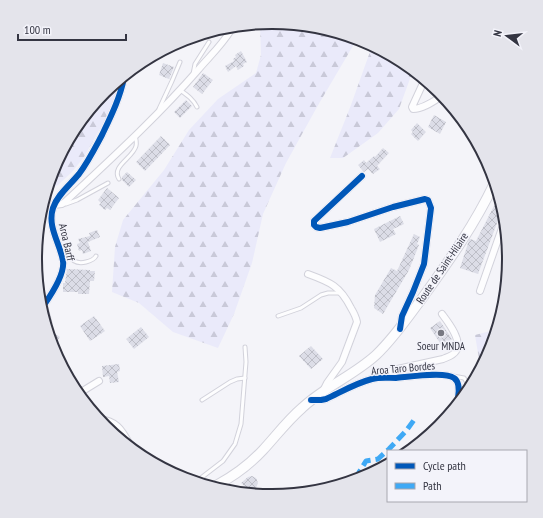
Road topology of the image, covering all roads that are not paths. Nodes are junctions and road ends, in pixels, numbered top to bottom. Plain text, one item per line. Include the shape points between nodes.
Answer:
1 (229, 33) edge
2 (209, 42) dead end
3 (180, 62) dead end
4 (193, 76) junction
5 (123, 84) edge
6 (422, 85) edge
7 (180, 90) junction
8 (437, 99) edge
9 (197, 107) dead end
10 (157, 114) junction
11 (135, 136) junction
12 (362, 176) dead end
13 (119, 179) dead end
14 (108, 183) dead end
15 (491, 190) edge
16 (62, 204) junction
17 (54, 205) junction
18 (500, 233) edge
19 (58, 243) junction
20 (96, 256) dead end
21 (308, 274) dead end
22 (480, 291) dead end
23 (342, 293) junction
24 (46, 302) edge
25 (442, 314) dead end
26 (278, 316) dead end
27 (400, 329) junction
28 (245, 347) dead end
29 (449, 376) junction
30 (245, 378) junction
31 (376, 378) junction
32 (99, 381) dead end
33 (466, 382) edge
34 (83, 391) edge
35 (323, 391) junction
36 (458, 394) edge
37 (202, 400) dead end
38 (311, 400) junction
39 (108, 420) edge
40 (126, 437) edge
41 (201, 478) edge
42 (220, 483) edge

1 - 4 street
2 - 4 lane via 195,64
3 - 10 lane
4 - 7 street
5 - 17 street via 113,113 94,151
6 - 8 street via 412,107 414,109
7 - 9 lane via 195,102
7 - 10 street
10 - 11 street
11 - 13 lane via 136,147 119,168
11 - 16 street
12 - 27 street via 314,220 314,226 320,228 348,222 425,199 430,203 424,264 402,316
14 - 16 lane via 77,200
15 - 27 main road, Route de Saint-Hilaire via 474,221
16 - 17 street
17 - 19 street, Aroa Barff via 53,229
18 - 22 street
19 - 20 lane, Aroa Barff via 74,262 90,262
19 - 24 street, Aroa Barff via 63,270
21 - 23 street via 336,286
23 - 26 lane via 321,295 301,308
23 - 35 street via 357,322 342,362
25 - 31 street, Aroa Taro Bordes via 456,337 458,348 455,353 443,359 393,370
27 - 35 main road, Route de Saint-Hilaire via 360,368
28 - 30 lane
29 - 31 street, Aroa Taro Bordes
29 - 33 lane, Aroa Taro Bordes via 464,378
29 - 36 street, Aroa Taro Bordes via 457,381
30 - 37 lane via 230,382
30 - 41 lane via 241,424 235,444 223,461
31 - 38 street, Aroa Taro Bordes via 361,382 326,399
32 - 34 street
35 - 38 main road, Route de Saint-Hilaire
38 - 42 main road, Route de Saint-Hilaire via 251,462
39 - 40 street via 116,424

